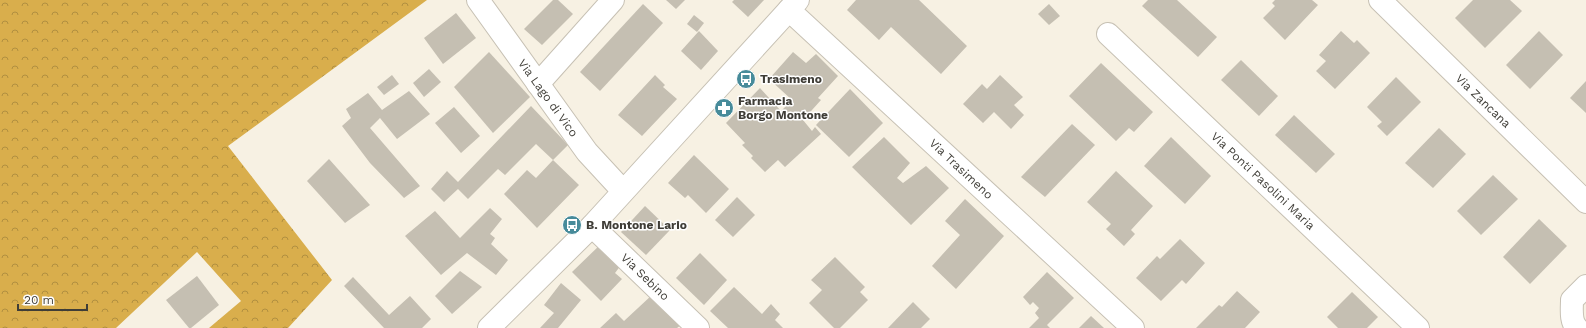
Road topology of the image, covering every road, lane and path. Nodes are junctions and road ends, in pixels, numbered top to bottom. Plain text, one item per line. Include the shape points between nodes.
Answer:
1 (478, 0) edge
2 (614, 0) edge
3 (1380, 0) edge
4 (793, 5) edge
5 (1108, 34) dead end
6 (538, 84) junction
7 (623, 191) junction
8 (1586, 202) edge
9 (592, 226) junction
10 (1586, 286) edge
11 (489, 328) edge
12 (698, 328) edge
13 (1133, 328) edge
14 (1418, 328) edge
15 (1577, 328) edge

1 - 6 street, Via Lago di Vico
2 - 6 street
3 - 8 street, Via Zancana
4 - 7 street
4 - 13 street, Via Trasimeno
5 - 14 street, Via Ponti Pasolini Maria
6 - 7 street, Via Lago di Vico via 587,152
7 - 9 street
9 - 11 street
9 - 12 street, Via Sebino
10 - 15 street via 1572,300 1572,314

